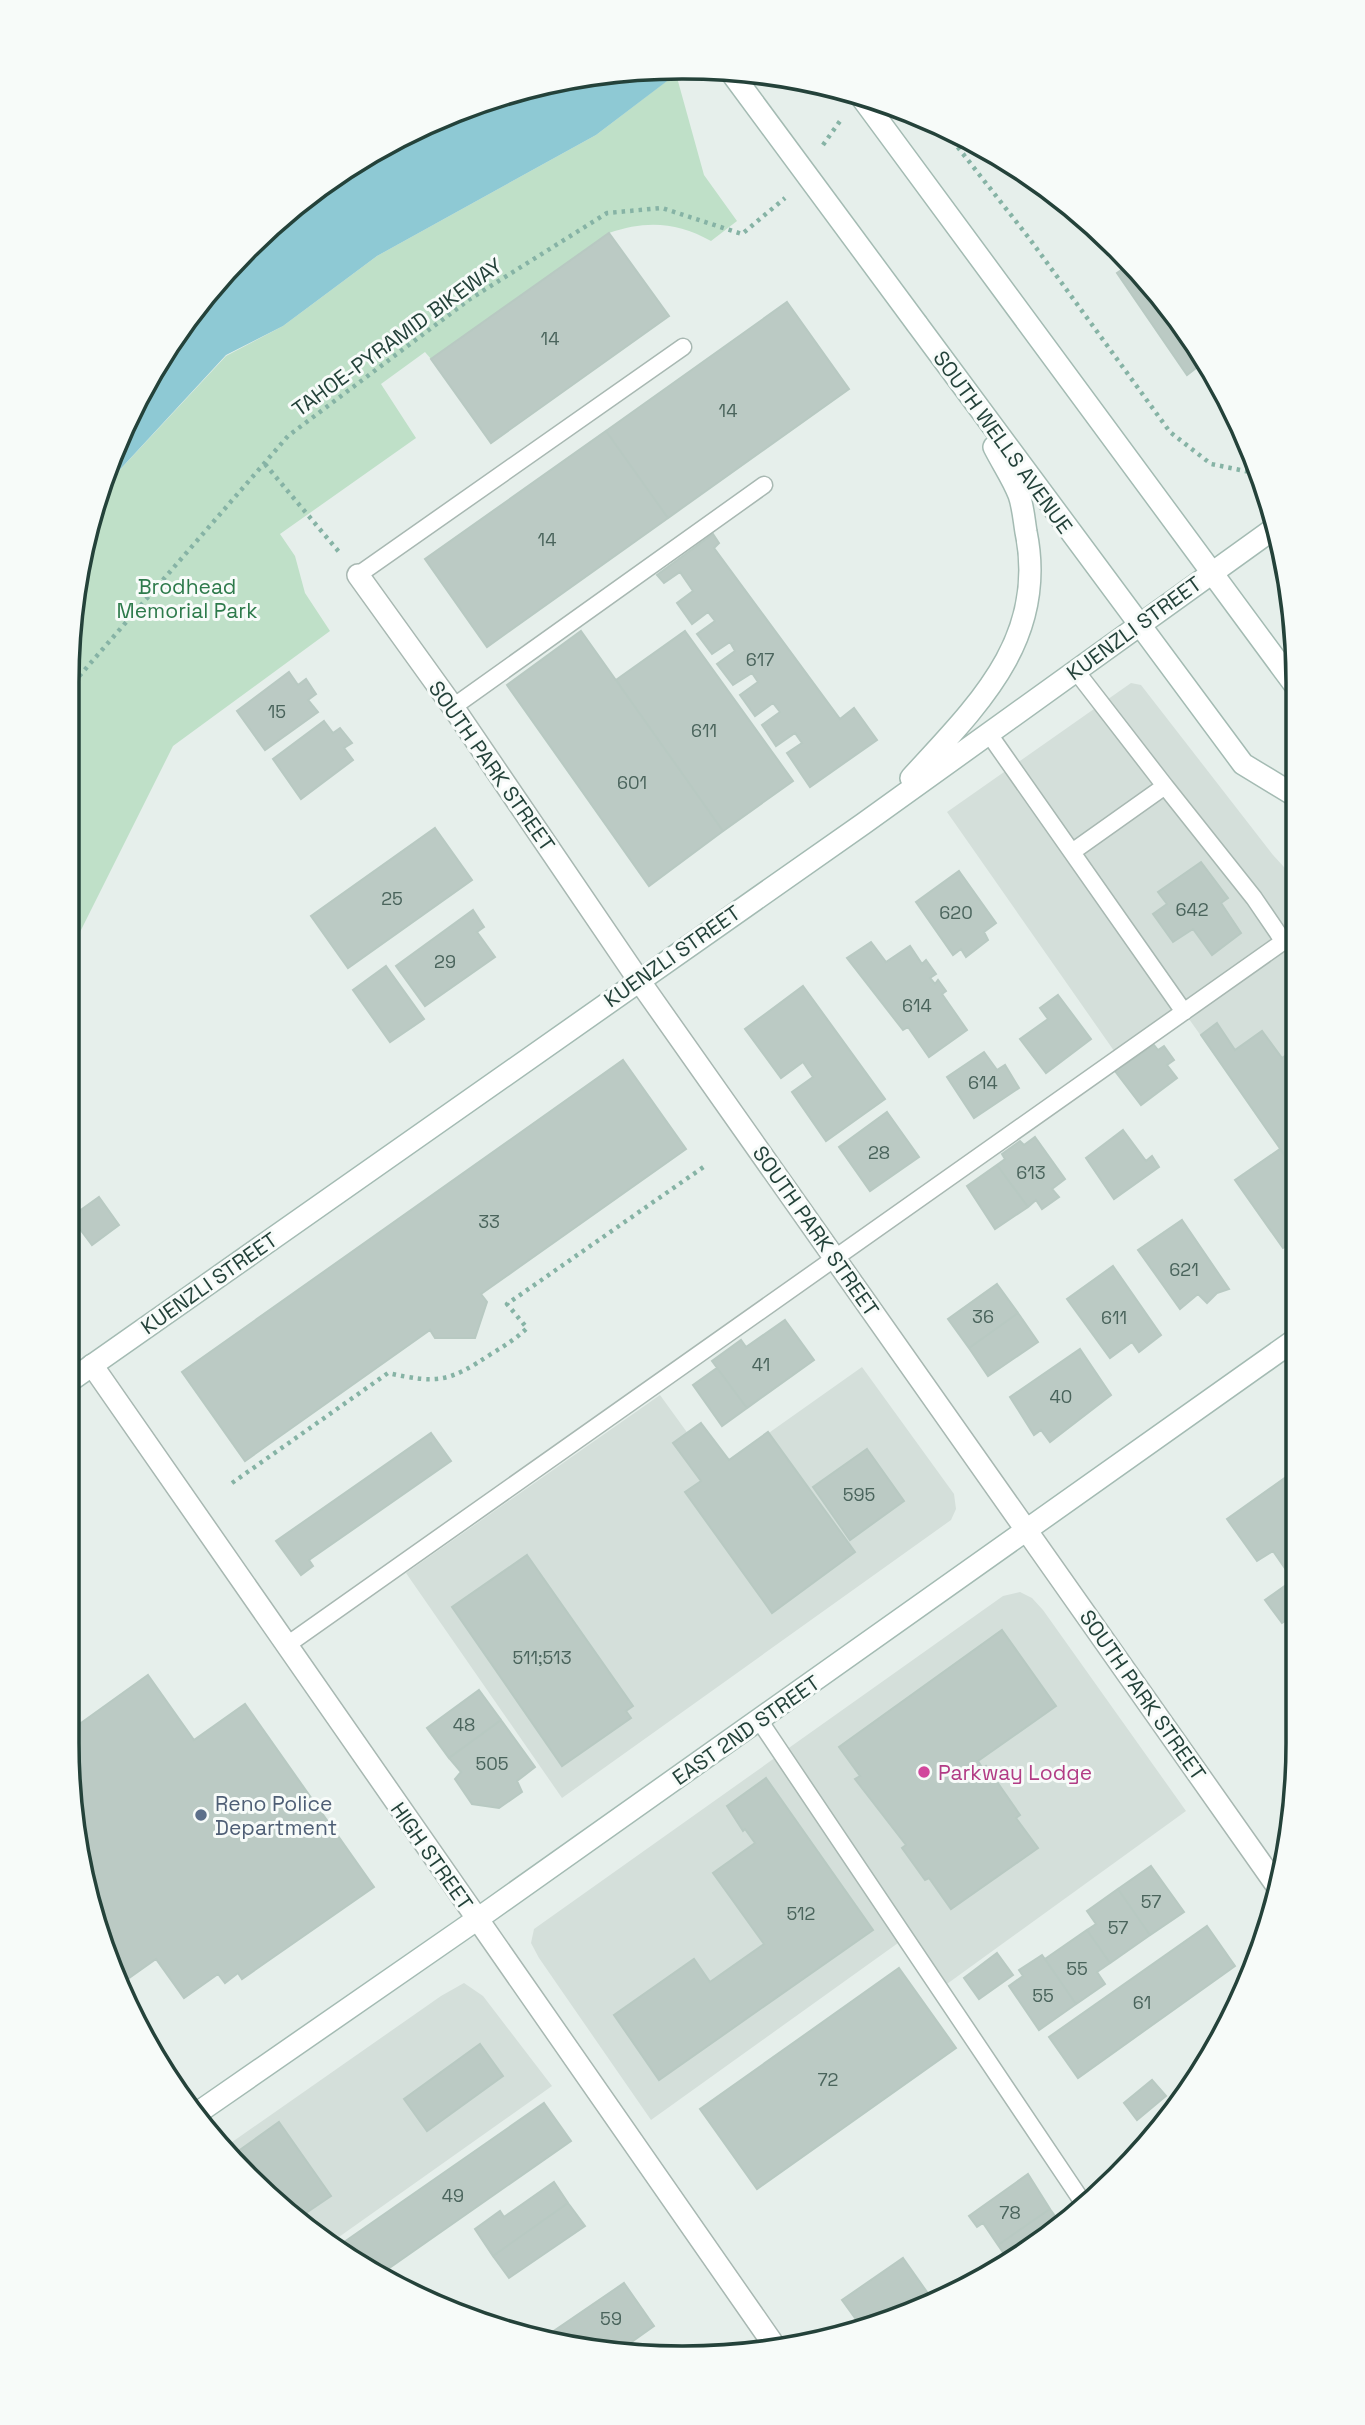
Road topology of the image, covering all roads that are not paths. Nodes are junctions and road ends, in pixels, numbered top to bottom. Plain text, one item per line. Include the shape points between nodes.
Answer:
1 (738, 82) edge
2 (870, 109) edge
3 (683, 347) dead end
4 (964, 389) junction
5 (764, 485) dead end
6 (1268, 533) edge
7 (1210, 572) junction
8 (358, 575) joint
9 (1139, 626) junction
10 (1076, 671) junction
11 (1286, 673) edge
12 (453, 707) junction
13 (989, 734) junction
14 (1165, 786) junction
15 (1286, 790) edge
16 (884, 808) junction
17 (1072, 852) junction
18 (1286, 935) edge
19 (1286, 940) edge
20 (638, 979) junction
21 (1184, 1012) junction
22 (835, 1256) junction
23 (1286, 1346) edge
24 (92, 1365) junction
25 (79, 1374) edge
26 (1026, 1529) junction
27 (287, 1645) junction
28 (759, 1720) junction
29 (1271, 1877) edge
30 (477, 1920) junction
31 (203, 2109) edge
32 (1079, 2197) edge
33 (770, 2340) edge

1 - 4 main road, SOUTH WELLS AVENUE, bridge
2 - 7 main road
3 - 8 lane
4 - 9 main road, SOUTH WELLS AVENUE
4 - 16 main road via 1019,496 1031,558 1030,595 1010,657 972,712
5 - 12 lane
6 - 7 main road, KUENZLI STREET
7 - 9 main road, KUENZLI STREET
7 - 11 main road
8 - 12 main road, SOUTH PARK STREET
9 - 10 main road, KUENZLI STREET
9 - 15 main road, SOUTH WELLS AVENUE via 1243,764
10 - 13 main road, KUENZLI STREET
10 - 14 lane
12 - 20 main road, SOUTH PARK STREET
13 - 16 main road, KUENZLI STREET
13 - 17 lane
14 - 17 lane
14 - 18 lane
16 - 20 main road, KUENZLI STREET
17 - 21 lane
19 - 21 lane
20 - 22 main road, SOUTH PARK STREET
20 - 24 main road, KUENZLI STREET
21 - 22 lane
22 - 26 main road, SOUTH PARK STREET
22 - 27 lane
23 - 26 main road, EAST 2ND STREET
24 - 25 main road, KUENZLI STREET
24 - 27 main road, HIGH STREET
26 - 28 main road, EAST 2ND STREET
26 - 29 main road, SOUTH PARK STREET
27 - 30 main road, HIGH STREET
28 - 30 main road, EAST 2ND STREET
28 - 32 lane
30 - 31 main road, EAST 2ND STREET
30 - 33 main road, HIGH STREET

